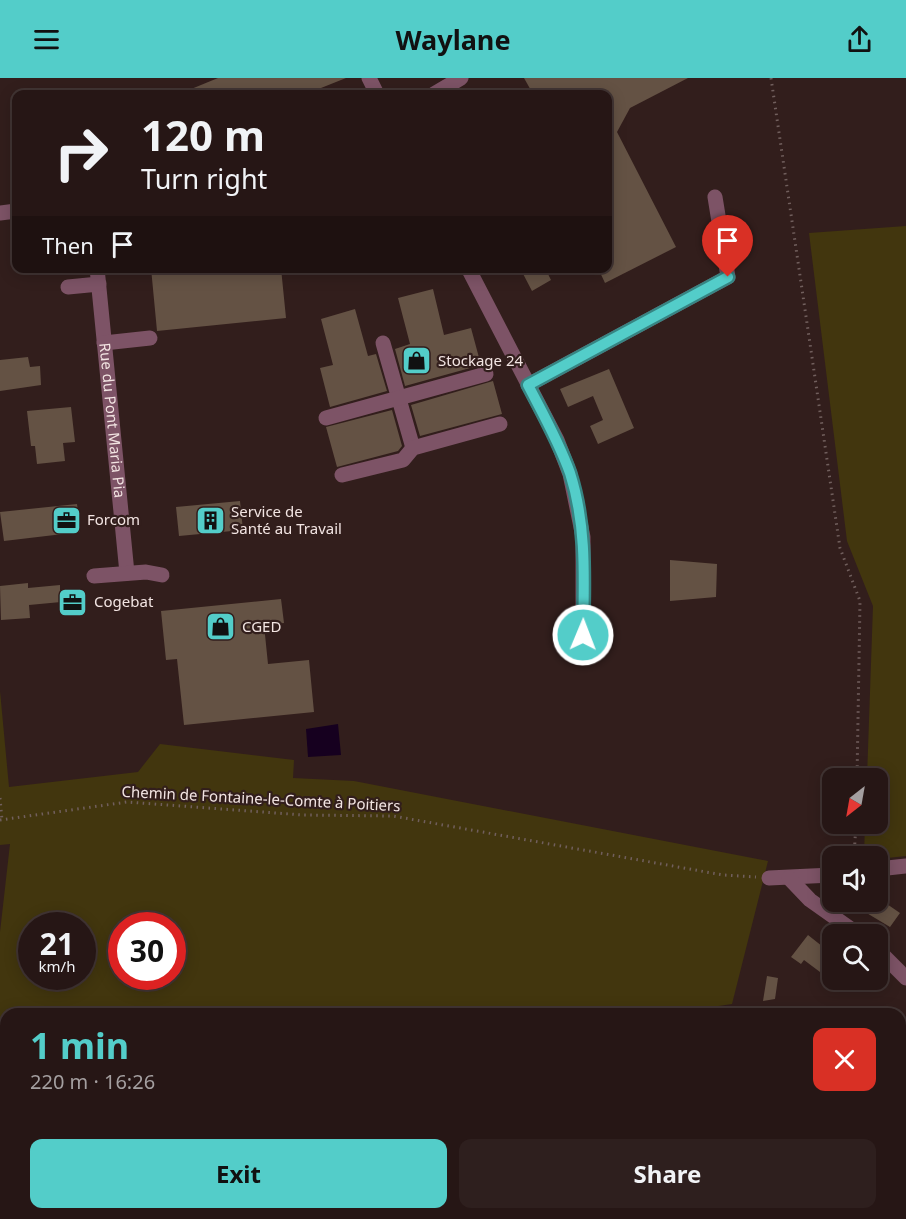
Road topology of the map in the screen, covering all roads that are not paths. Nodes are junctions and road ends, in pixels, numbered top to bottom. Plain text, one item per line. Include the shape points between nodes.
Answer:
1 (461, 78) edge
2 (441, 90) edge
3 (715, 197) dead end
4 (98, 273) edge
5 (471, 273) edge
6 (99, 284) junction
7 (68, 287) dead end
8 (150, 338) dead end
9 (104, 343) junction
10 (383, 344) dead end
11 (486, 374) dead end
12 (528, 385) junction
13 (398, 398) junction
14 (326, 418) dead end
15 (500, 424) dead end
16 (413, 448) junction
17 (342, 476) dead end
18 (127, 573) junction
19 (101, 575) dead end
20 (162, 575) dead end
21 (583, 635) dead end
22 (906, 866) edge
23 (888, 869) edge
24 (822, 876) edge
25 (769, 878) road end
26 (789, 878) junction
27 (844, 924) edge
28 (888, 960) edge
29 (906, 978) edge

1 - 2 street
3 - 12 street via 728,277
4 - 6 street, Rue du Pont Maria Pia
5 - 12 street
6 - 7 street
6 - 9 street, Rue du Pont Maria Pia
8 - 9 street
9 - 18 street, Rue du Pont Maria Pia
10 - 13 street
11 - 13 street
12 - 21 street via 557,440 578,508 584,566
13 - 14 street
13 - 16 street
15 - 16 street
16 - 17 street via 403,459
18 - 19 street
18 - 20 street
22 - 23 street
24 - 26 street
25 - 26 street
26 - 27 street via 810,900
28 - 29 street

